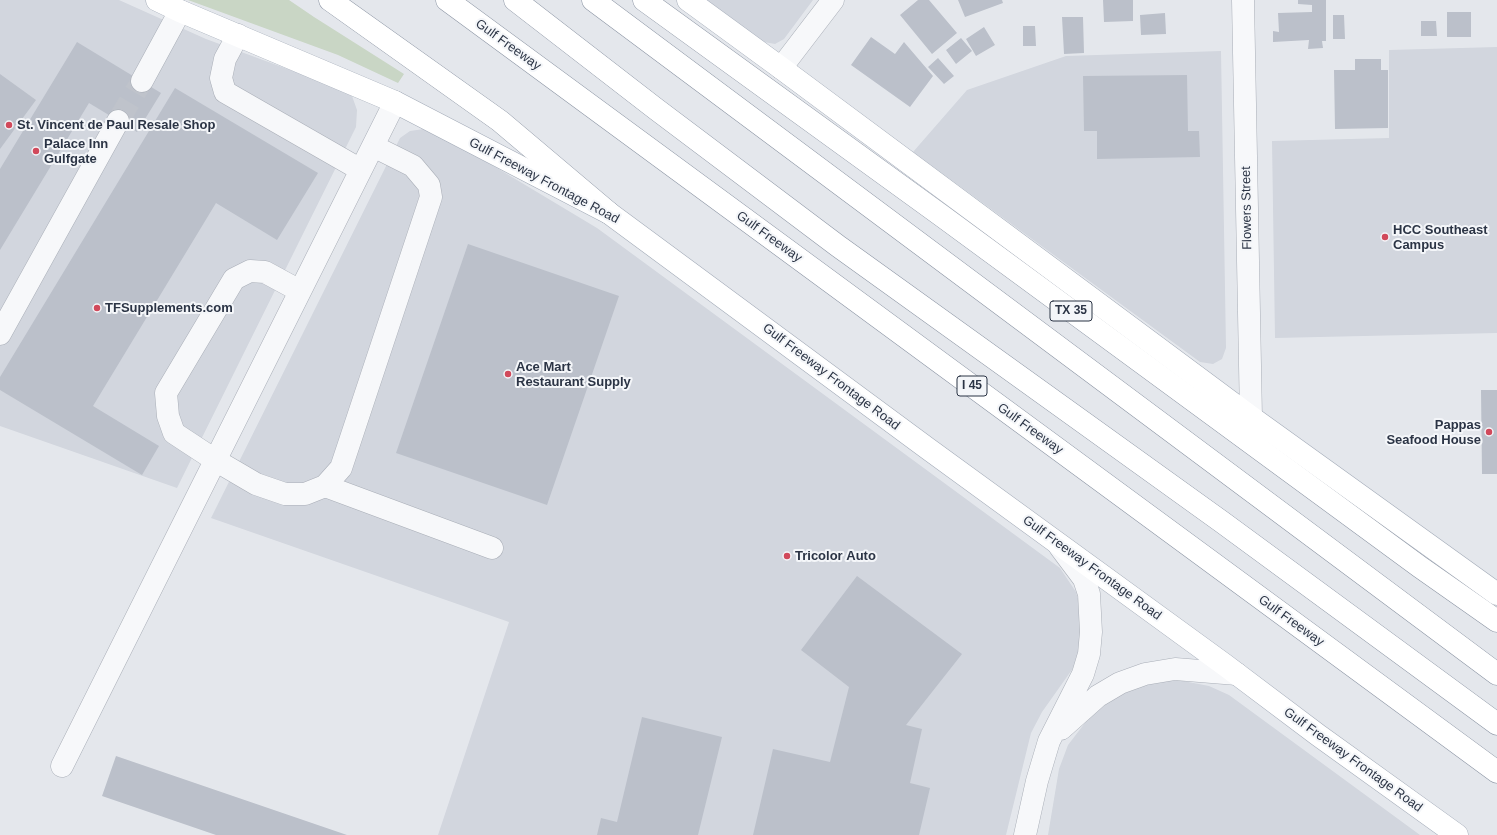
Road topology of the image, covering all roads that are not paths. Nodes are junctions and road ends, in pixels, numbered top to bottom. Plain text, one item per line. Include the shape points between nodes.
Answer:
1 (157, 0) edge
2 (330, 0) edge
3 (447, 0) edge
4 (515, 0) edge
5 (593, 0) edge
6 (644, 0) edge
7 (688, 0) edge
8 (833, 0) edge
9 (1243, 0) edge
10 (180, 11) junction
11 (238, 35) junction
12 (781, 68) junction
13 (142, 81) tunnel mouth
14 (395, 102) junction
15 (118, 121) tunnel mouth
16 (373, 146) junction
17 (361, 170) junction
18 (609, 212) junction
19 (300, 291) junction
20 (0, 334) edge
21 (1251, 417) junction
22 (215, 460) junction
23 (325, 486) junction
24 (1056, 542) junction
25 (492, 548) dead end
26 (1497, 594) edge
27 (1497, 621) edge
28 (1237, 674) junction
29 (1497, 674) edge
30 (1497, 724) edge
31 (1049, 741) junction
32 (62, 766) dead end
33 (1497, 772) edge
34 (1025, 835) edge
35 (1457, 835) edge

1 - 10 main road, Gulf Freeway Frontage Road
2 - 18 main road via 500,121
3 - 33 main road, Gulf Freeway / I 45
4 - 30 main road, I 45 via 838,246 1222,522
5 - 29 main road
6 - 27 main road, TX 35
7 - 12 main road
8 - 12 street
9 - 21 street, Flowers Street
10 - 11 main road, Gulf Freeway Frontage Road
10 - 13 street
11 - 14 main road, Gulf Freeway Frontage Road
11 - 17 street via 225,59 221,78 225,92
12 - 21 main road
14 - 16 street
14 - 18 main road, Gulf Freeway Frontage Road
15 - 20 street
16 - 17 street
16 - 23 street via 413,166 429,185 432,197 340,468
17 - 19 street
18 - 24 main road, Gulf Freeway Frontage Road
19 - 22 street
19 - 22 street via 265,272 250,272 234,279 166,393 168,416 174,433
21 - 26 main road
22 - 23 street via 256,484 285,494 305,494
22 - 32 street
23 - 25 street
24 - 28 main road, Gulf Freeway Frontage Road
24 - 31 street via 1084,579 1089,594 1091,632 1089,654 1083,674
28 - 31 street via 1175,669 1145,674 1120,683 1098,696
28 - 35 main road, Gulf Freeway Frontage Road
31 - 34 street

